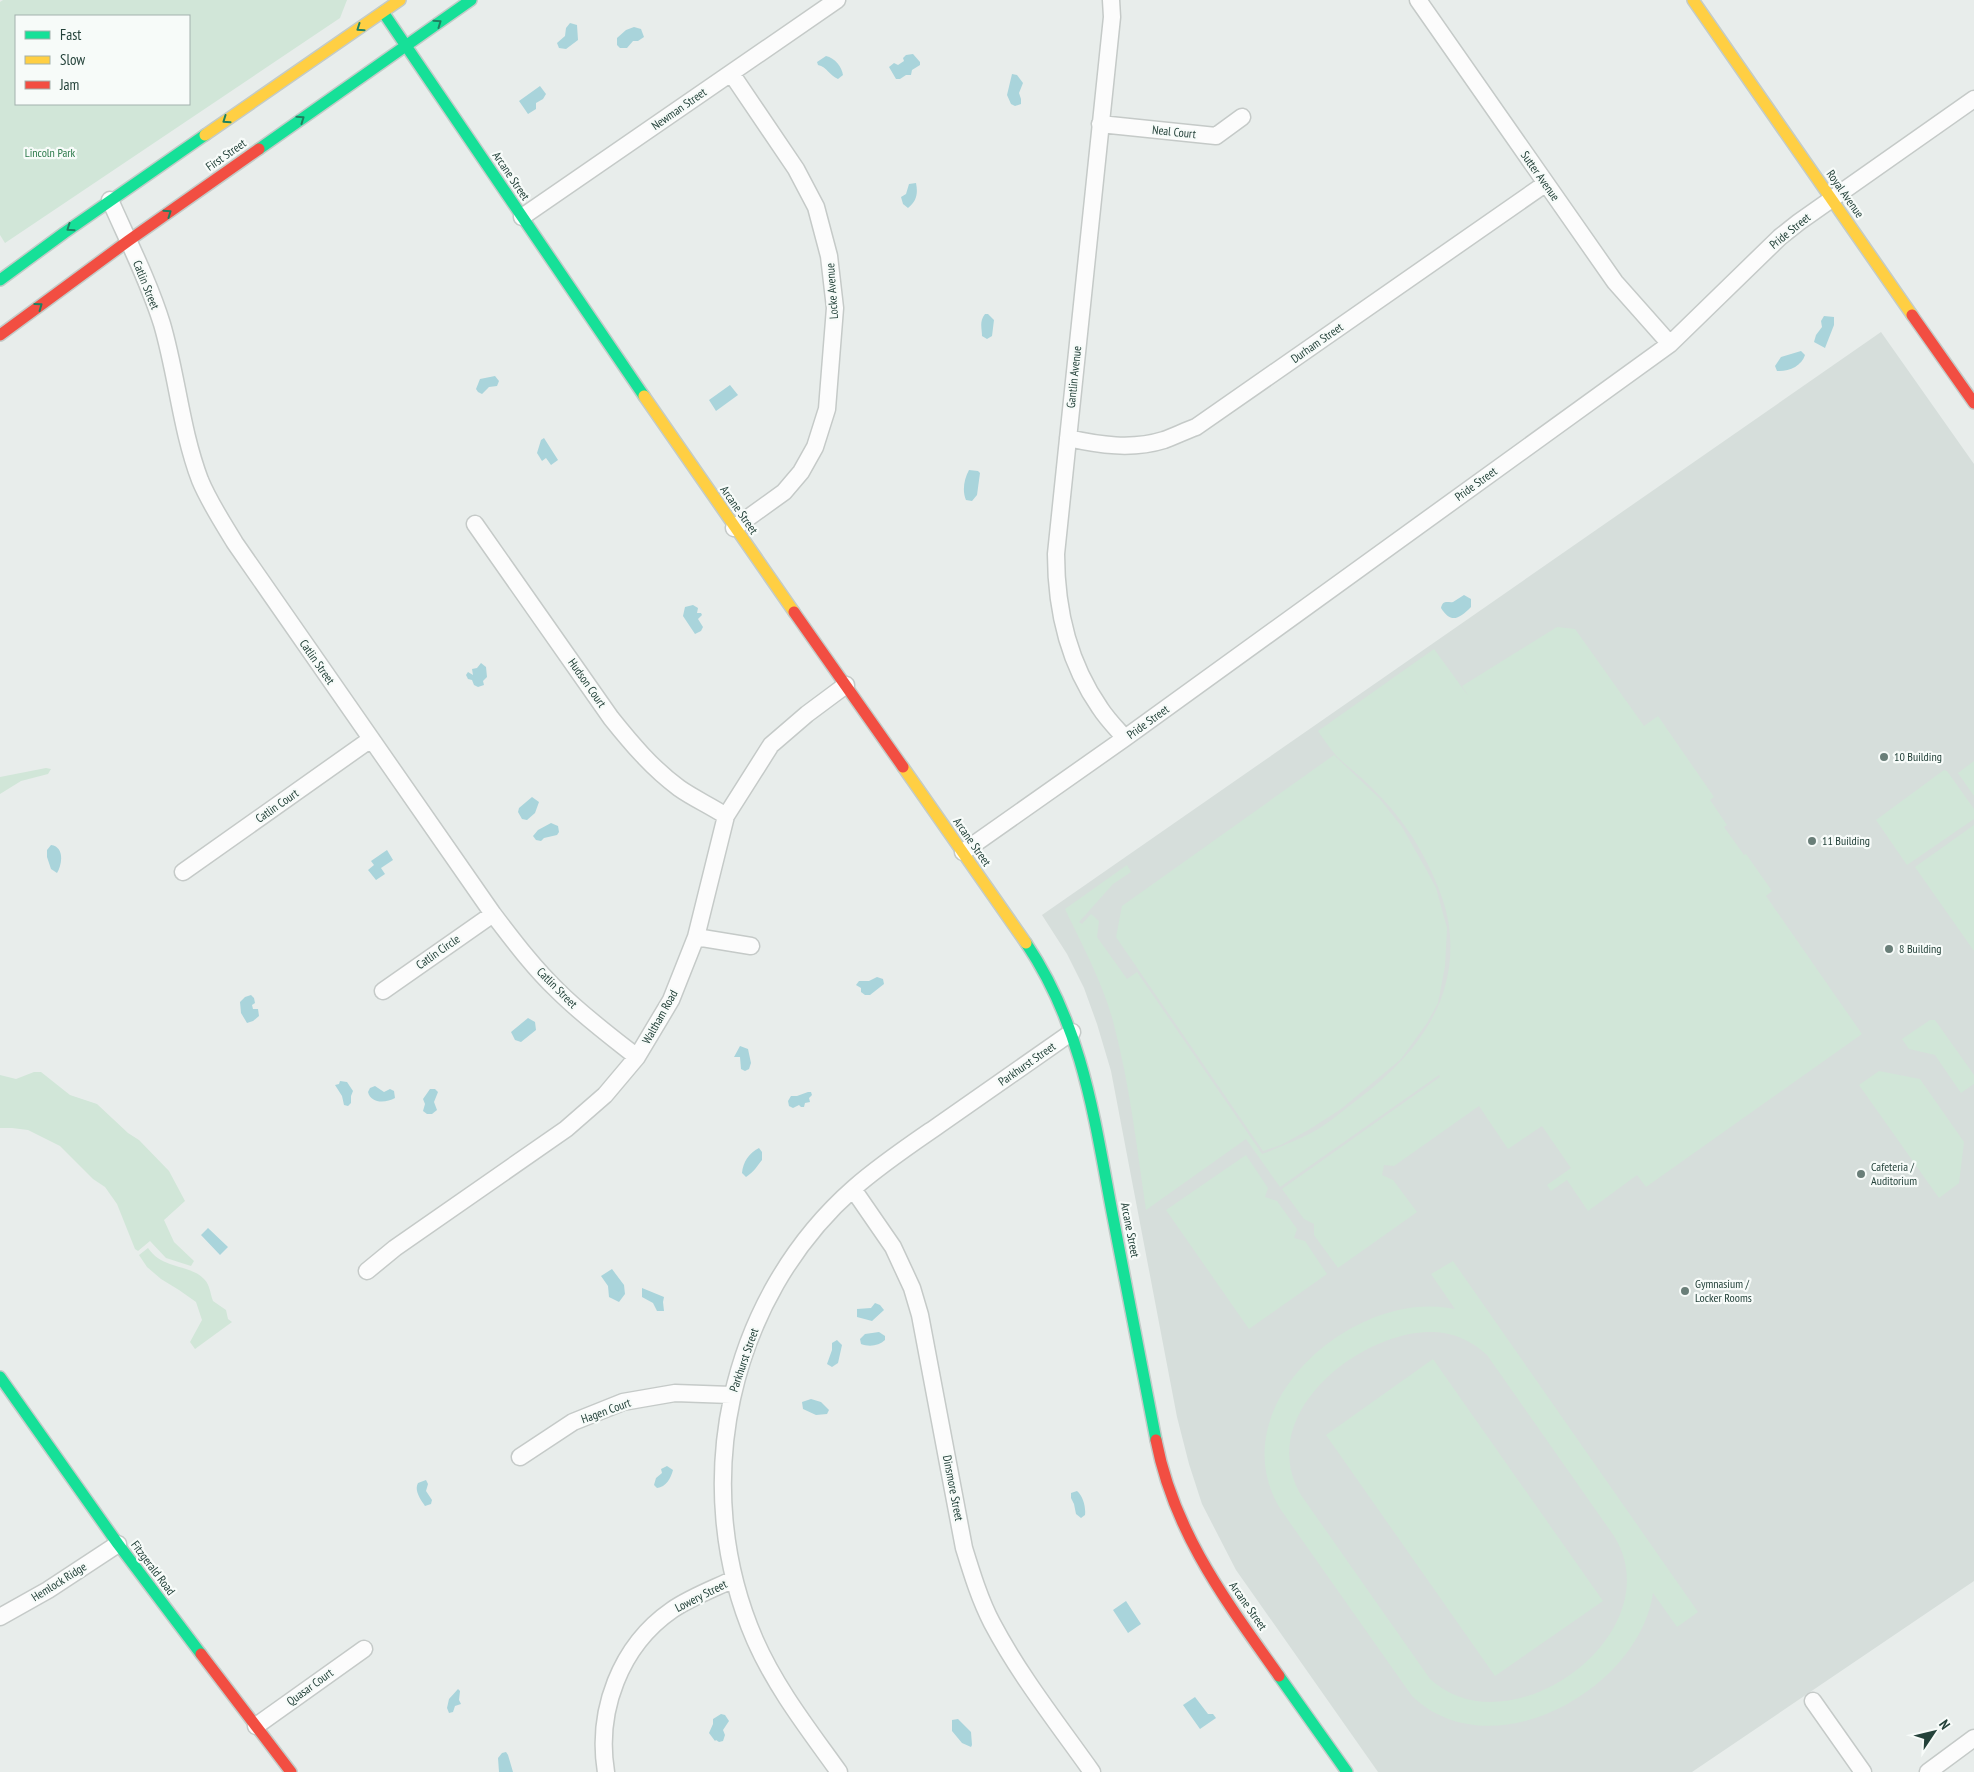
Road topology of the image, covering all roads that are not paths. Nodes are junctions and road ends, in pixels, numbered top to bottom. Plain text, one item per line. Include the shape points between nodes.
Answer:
1 (400, 0) edge
2 (471, 0) edge
3 (837, 0) edge
4 (1111, 0) edge
5 (1418, 0) edge
6 (1692, 0) edge
7 (383, 12) junction
8 (405, 45) junction
9 (731, 73) junction
10 (1974, 99) edge
11 (1242, 117) dead end
12 (1100, 124) junction
13 (1545, 184) junction
14 (1832, 199) junction
15 (110, 200) junction
16 (522, 217) junction
17 (128, 241) junction
18 (0, 280) edge
19 (0, 335) edge
20 (1670, 344) junction
21 (1974, 403) edge
22 (1068, 438) junction
23 (475, 524) dead end
24 (734, 528) junction
25 (846, 685) junction
26 (1125, 738) junction
27 (372, 740) junction
28 (726, 816) junction
29 (963, 852) junction
30 (182, 872) dead end
31 (493, 914) junction
32 (696, 937) junction
33 (751, 946) dead end
34 (383, 991) dead end
35 (1072, 1032) junction
36 (637, 1057) junction
37 (853, 1189) junction
38 (368, 1271) dead end
39 (0, 1377) edge
40 (732, 1395) junction
41 (520, 1457) dead end
42 (118, 1544) junction
43 (734, 1579) junction
44 (0, 1617) edge
45 (364, 1649) dead end
46 (1813, 1700) dead end
47 (256, 1726) junction
48 (1974, 1738) edge
49 (291, 1772) edge
50 (606, 1772) edge
51 (839, 1772) edge
52 (1092, 1772) edge
53 (1347, 1772) edge
54 (1863, 1772) edge
55 (1928, 1772) edge

1 - 7 main road
8 -> 2 main road, First Street
3 - 9 street, Newman Street
4 - 12 street, Gantlin Avenue
5 - 13 street, Sutter Avenue
6 - 14 main road, Royal Avenue
7 - 8 main road, Arcane Street
7 -> 15 main road
8 - 16 main road, Arcane Street
17 -> 8 main road, First Street
9 - 16 street, Newman Street
9 - 24 street, Locke Avenue via 796,169 816,207 829,256 836,308 827,409 815,447 801,472 784,492
10 - 14 street, Pride Street
11 - 12 street, Neal Court via 1216,136
12 - 22 street, Gantlin Avenue
13 - 20 street, Sutter Avenue via 1615,282
13 - 22 street, Durham Street via 1196,427 1162,441 1130,446 1101,445
14 - 20 street, Pride Street via 1780,237
14 - 21 main road, Royal Avenue
15 - 17 street, Catlin Street
15 -> 18 main road
16 - 24 main road, Arcane Street
19 -> 17 main road, First Street
17 - 27 street, Catlin Street via 161,323 189,443 204,488 235,543
20 - 26 street, Pride Street
22 - 26 street, Gantlin Avenue via 1056,554 1060,612 1068,645 1083,679 1100,709
23 - 28 street, Hudson Court via 632,744 680,788
24 - 25 main road, Arcane Street
25 - 28 street, Waltham Road via 771,745
25 - 29 main road, Arcane Street
26 - 29 street, Pride Street
27 - 30 street, Catlin Court
27 - 31 street, Catlin Street
28 - 32 street, Waltham Road
29 - 35 main road, Arcane Street via 1039,963
31 - 34 street, Catlin Circle
31 - 36 street, Catlin Street via 556,990
32 - 33 street
32 - 36 street, Waltham Road via 671,1000
35 - 37 street, Parkhurst Street via 886,1162
35 - 53 main road, Arcane Street via 1090,1095 1159,1456 1179,1518 1214,1583
36 - 38 street, Waltham Road via 605,1095 566,1129 395,1248
37 - 40 street, Parkhurst Street via 812,1231 776,1283 748,1340
37 - 52 street, Dinsmore Street via 893,1247 912,1288 920,1315 964,1548 975,1584 1017,1666
39 - 42 main road, Fitzgerald Road
40 - 41 street, Hagen Court via 675,1393 623,1402 573,1422
40 - 43 street, Parkhurst Street via 724,1437 722,1486 725,1534
42 - 44 street, Hemlock Ridge
42 - 47 main road, Fitzgerald Road
43 - 50 street, Lowery Street via 671,1611 646,1633 627,1658 613,1687 604,1719
43 - 51 street, Parkhurst Street via 755,1640 780,1687
45 - 47 street, Quasar Court
46 - 54 street
47 - 49 main road, Fitzgerald Road
48 - 55 street

